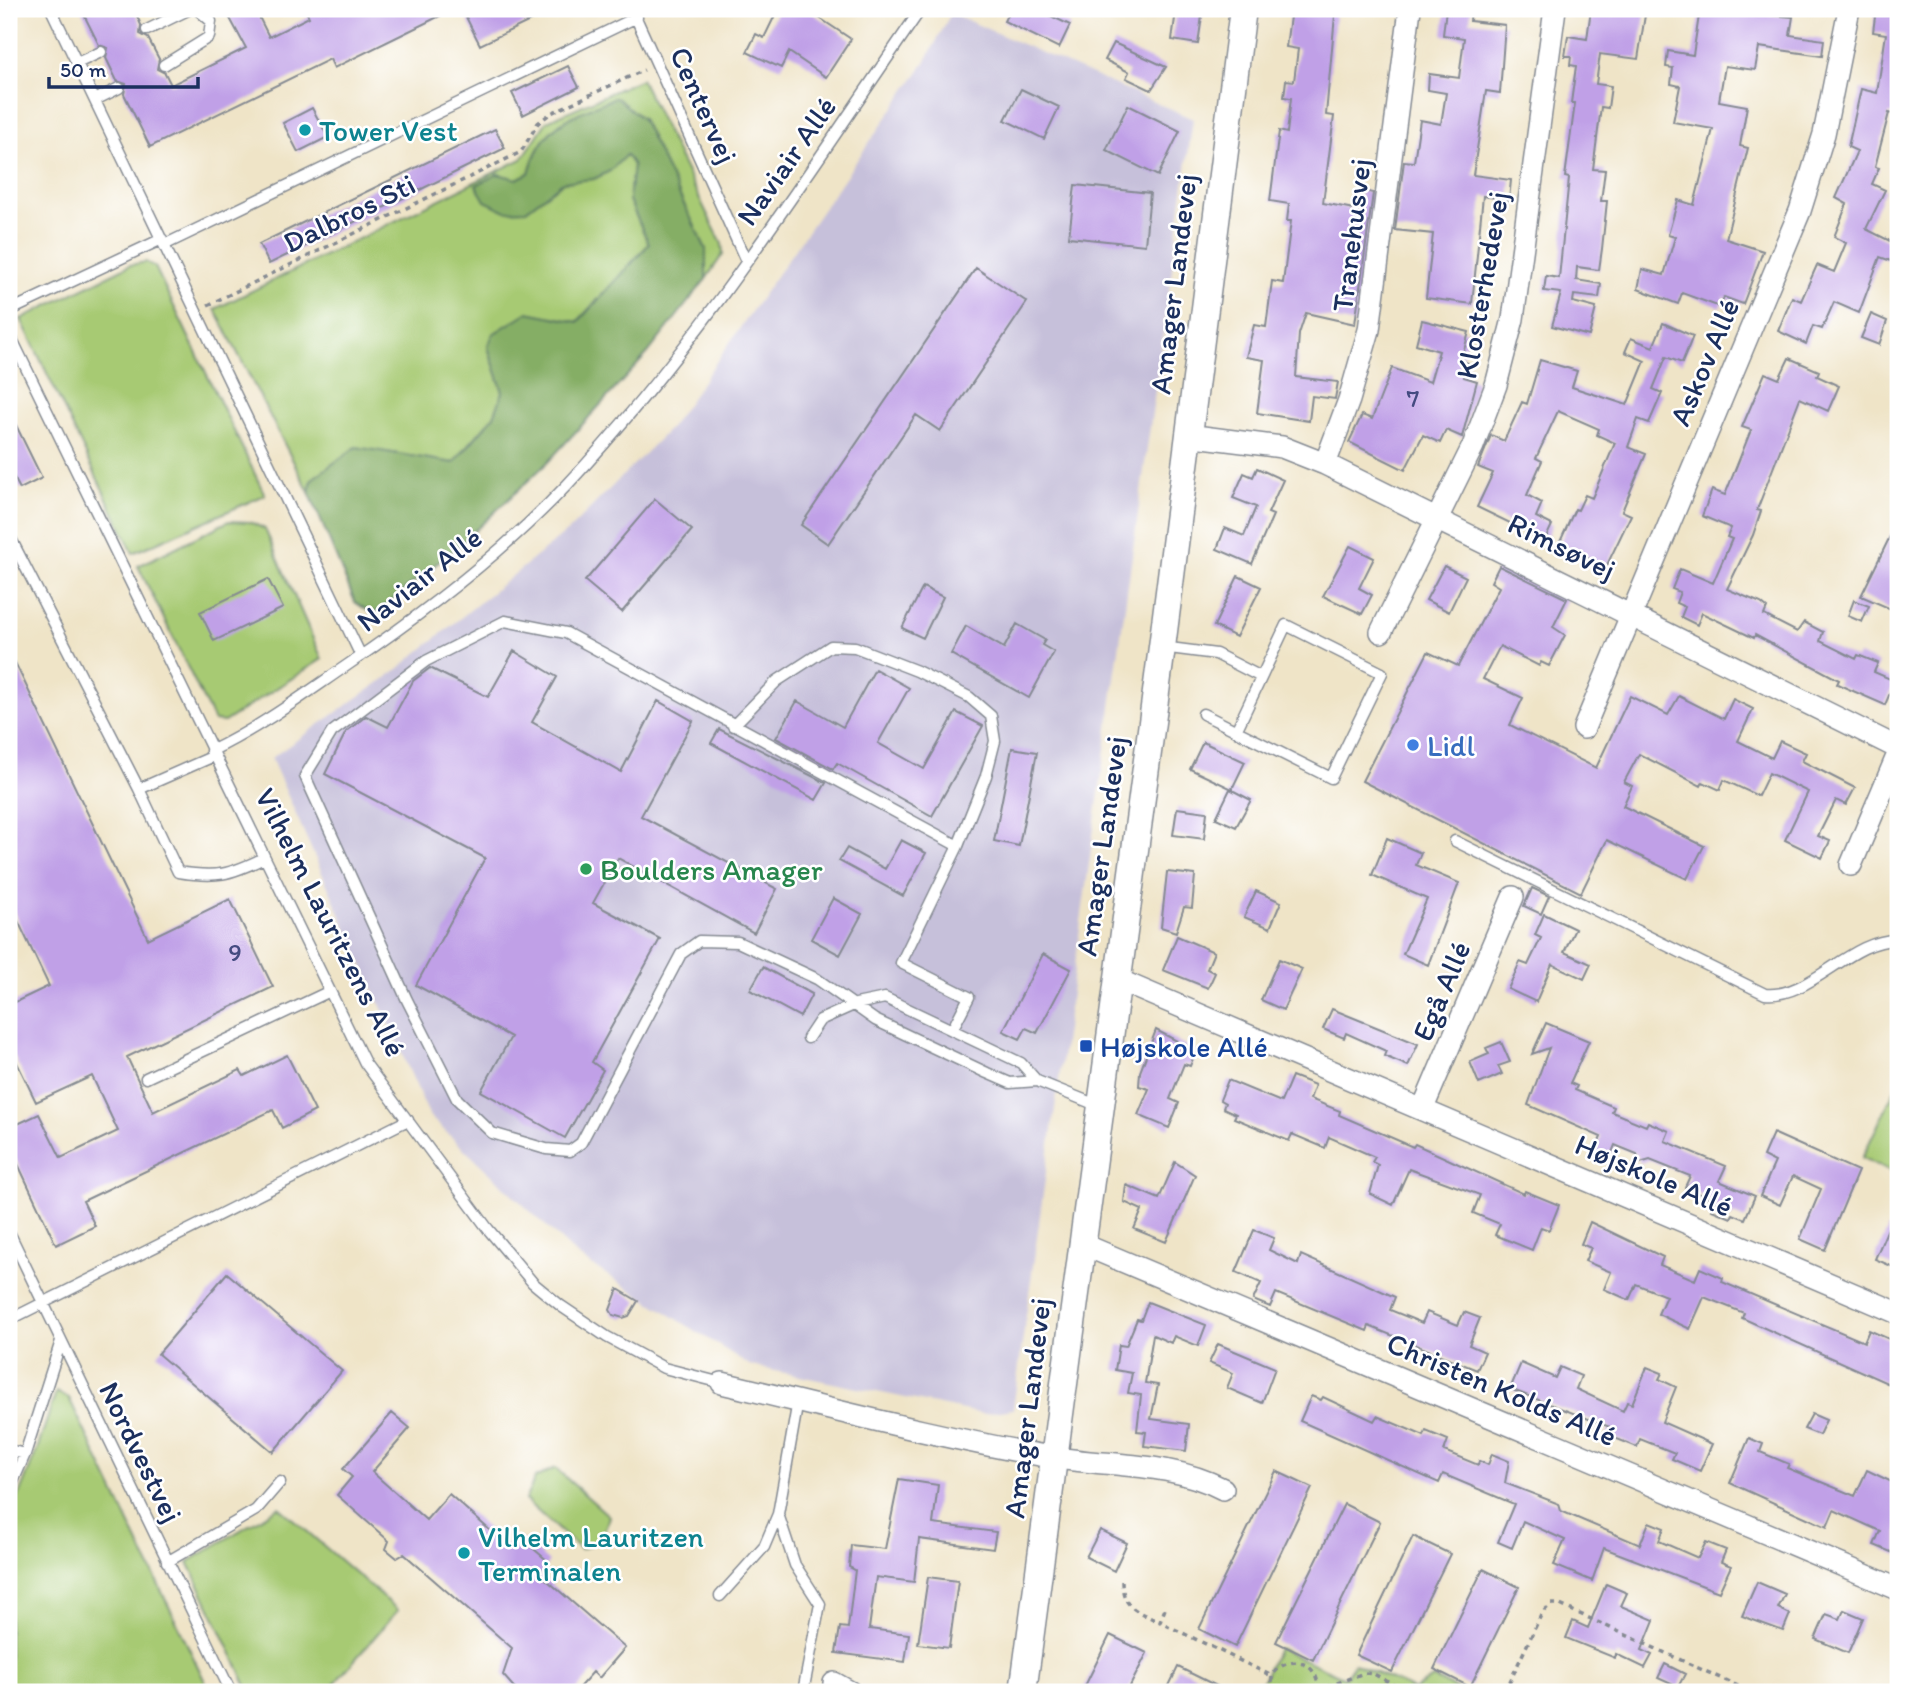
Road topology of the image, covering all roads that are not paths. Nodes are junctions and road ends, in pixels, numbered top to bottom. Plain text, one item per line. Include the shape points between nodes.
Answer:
1 (51, 9) edge
2 (190, 9) edge
3 (197, 9) edge
4 (921, 9) edge
5 (1242, 9) edge
6 (1410, 9) edge
7 (1555, 9) edge
8 (1849, 9) edge
9 (635, 13) edge
10 (147, 30) dead end
11 (101, 52) dead end
12 (77, 64) junction
13 (164, 65) dead end
14 (119, 88) dead end
15 (94, 100) junction
16 (163, 242) junction
17 (746, 261) junction
18 (9, 316) edge
19 (9, 333) edge
20 (1187, 435) junction
21 (1325, 464) junction
22 (1439, 519) junction
23 (9, 536) edge
24 (1630, 613) junction
25 (1381, 632) dead end
26 (1162, 646) junction
27 (361, 656) junction
28 (1261, 677) junction
29 (1203, 714) dead end
30 (733, 726) junction
31 (1584, 728) dead end
32 (1236, 731) junction
33 (1898, 748) edge
34 (213, 753) junction
35 (1898, 754) edge
36 (139, 789) junction
37 (1455, 841) dead end
38 (958, 846) junction
39 (264, 858) junction
40 (1851, 865) dead end
41 (1513, 897) dead end
42 (1898, 940) edge
43 (1116, 979) junction
44 (328, 992) junction
45 (856, 1004) junction
46 (952, 1030) junction
47 (808, 1038) dead end
48 (146, 1078) dead end
49 (1037, 1081) junction
50 (1100, 1106) junction
51 (1423, 1108) junction
52 (408, 1120) junction
53 (9, 1232) edge
54 (1082, 1244) junction
55 (43, 1303) junction
56 (1898, 1313) edge
57 (9, 1320) edge
58 (61, 1341) junction
59 (722, 1383) joint
60 (798, 1401) junction
61 (9, 1450) edge
62 (25, 1454) junction
63 (1053, 1458) junction
64 (280, 1482) dead end
65 (1223, 1489) dead end
66 (9, 1491) edge
67 (778, 1514) junction
68 (167, 1562) junction
69 (1898, 1589) edge
70 (720, 1596) dead end
71 (231, 1692) edge
72 (803, 1692) edge
73 (1023, 1692) edge

1 - 12 lane, Naviair Allé
2 - 10 lane
3 - 13 lane via 211,21 209,37
4 - 17 lane, Naviair Allé
5 - 20 street, Amager Landevej
6 - 21 street, Tranehusvej via 1369,330
7 - 22 street, Klosterhedevej via 1513,319 1483,422
8 - 24 street, Askov Allé via 1824,134 1800,211
9 - 16 lane
9 - 17 lane, Centervej
11 - 12 lane
12 - 15 lane, Naviair Allé
14 - 15 lane
15 - 16 lane, Naviair Allé
16 - 18 lane via 13,309
16 - 27 lane, Naviair Allé
17 - 27 lane, Naviair Allé via 663,374 566,486 457,586
19 - 34 lane, Vilhelm Lauritzens Allé
20 - 21 street, Rimsøvej via 1282,447
20 - 26 street, Amager Landevej
21 - 22 street, Rimsøvej
22 - 24 street, Rimsøvej
22 - 25 street, Klosterhedevej
23 - 36 lane
24 - 31 street, Askov Allé
24 - 33 street, Rimsøvej
26 - 28 lane via 1216,654
26 - 43 street, Amager Landevej
27 - 34 lane
28 - 32 lane
28 - 32 lane via 1286,625 1382,673 1331,778
29 - 32 lane
30 - 38 lane
30 - 38 lane via 777,681 831,646 855,647 969,696 991,716 995,741
30 - 45 lane via 566,633 505,621 426,661 332,732 305,776 457,1099 492,1133 546,1149 570,1151 581,1143 681,954 699,941 738,942 817,979
34 - 36 lane
34 - 39 lane, Vilhelm Lauritzens Allé
35 - 40 street
36 - 39 lane via 178,872 230,875
37 - 42 lane via 1765,994 1783,994 1876,942
38 - 46 lane via 901,963 969,997
39 - 44 lane, Vilhelm Lauritzens Allé
41 - 51 street, Egå Allé
43 - 50 street, Amager Landevej
43 - 51 street, Højskole Allé
44 - 48 lane
44 - 52 lane, Vilhelm Lauritzens Allé via 365,1063
45 - 46 lane via 885,998
45 - 47 lane via 820,1020
45 - 49 lane via 875,1020 1010,1083
46 - 49 lane via 1021,1063
49 - 50 lane
50 - 54 street, Amager Landevej
51 - 56 street, Højskole Allé
52 - 55 lane
52 - 59 lane, Vilhelm Lauritzens Allé via 533,1283 607,1336 664,1368
53 - 55 lane, Nordvestvej
54 - 63 street, Amager Landevej
54 - 69 street, Christen Kolds Allé
55 - 57 lane
55 - 58 lane, Nordvestvej
58 - 62 lane
58 - 68 lane, Nordvestvej
59 - 60 street, Vilhelm Lauritzens Allé
60 - 63 street, Vilhelm Lauritzens Allé
60 - 67 lane
61 - 62 lane
62 - 66 lane
63 - 65 street, Vilhelm Lauritzens Allé via 1174,1471
63 - 73 street, Amager Landevej
64 - 68 lane via 256,1510
67 - 70 lane via 764,1547
67 - 72 lane via 795,1565 820,1604
68 - 71 lane, Nordvestvej

